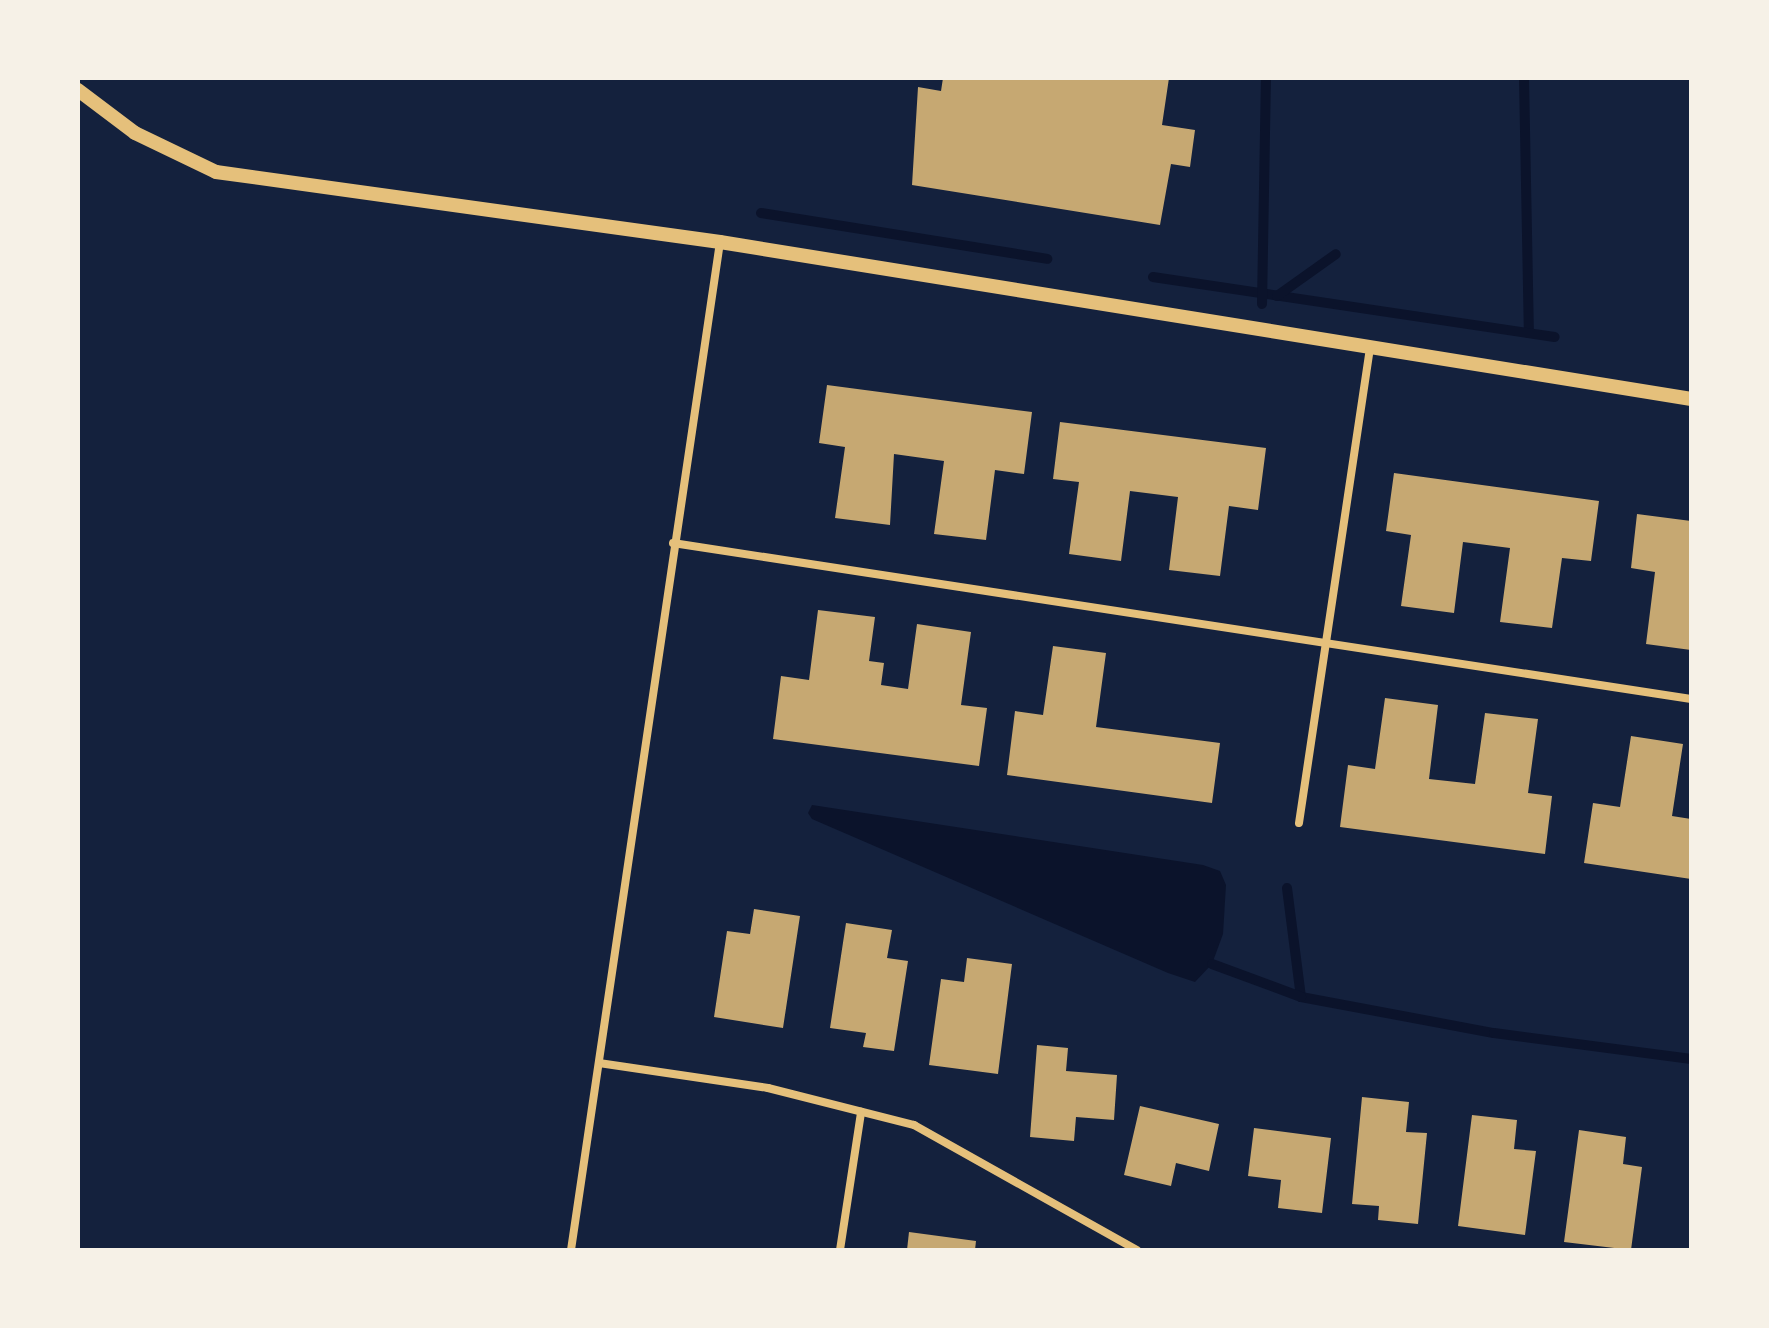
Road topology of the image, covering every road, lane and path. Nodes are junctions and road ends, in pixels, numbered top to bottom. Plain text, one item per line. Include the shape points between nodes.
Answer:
1 (78, 90) edge
2 (720, 242) junction
3 (1370, 348) junction
4 (1691, 399) edge
5 (673, 543) junction
6 (1328, 640) junction
7 (1691, 699) edge
8 (1299, 823) dead end
9 (599, 1063) junction
10 (861, 1112) junction
11 (571, 1250) edge
12 (840, 1250) edge
13 (1137, 1250) edge

1 - 2 street via 135,133 216,172
2 - 3 street
2 - 5 street
3 - 4 street
3 - 6 street
5 - 6 street
5 - 9 street
6 - 7 street
6 - 8 street
9 - 10 street via 768,1088
9 - 11 street
10 - 12 street
10 - 13 street via 914,1125

